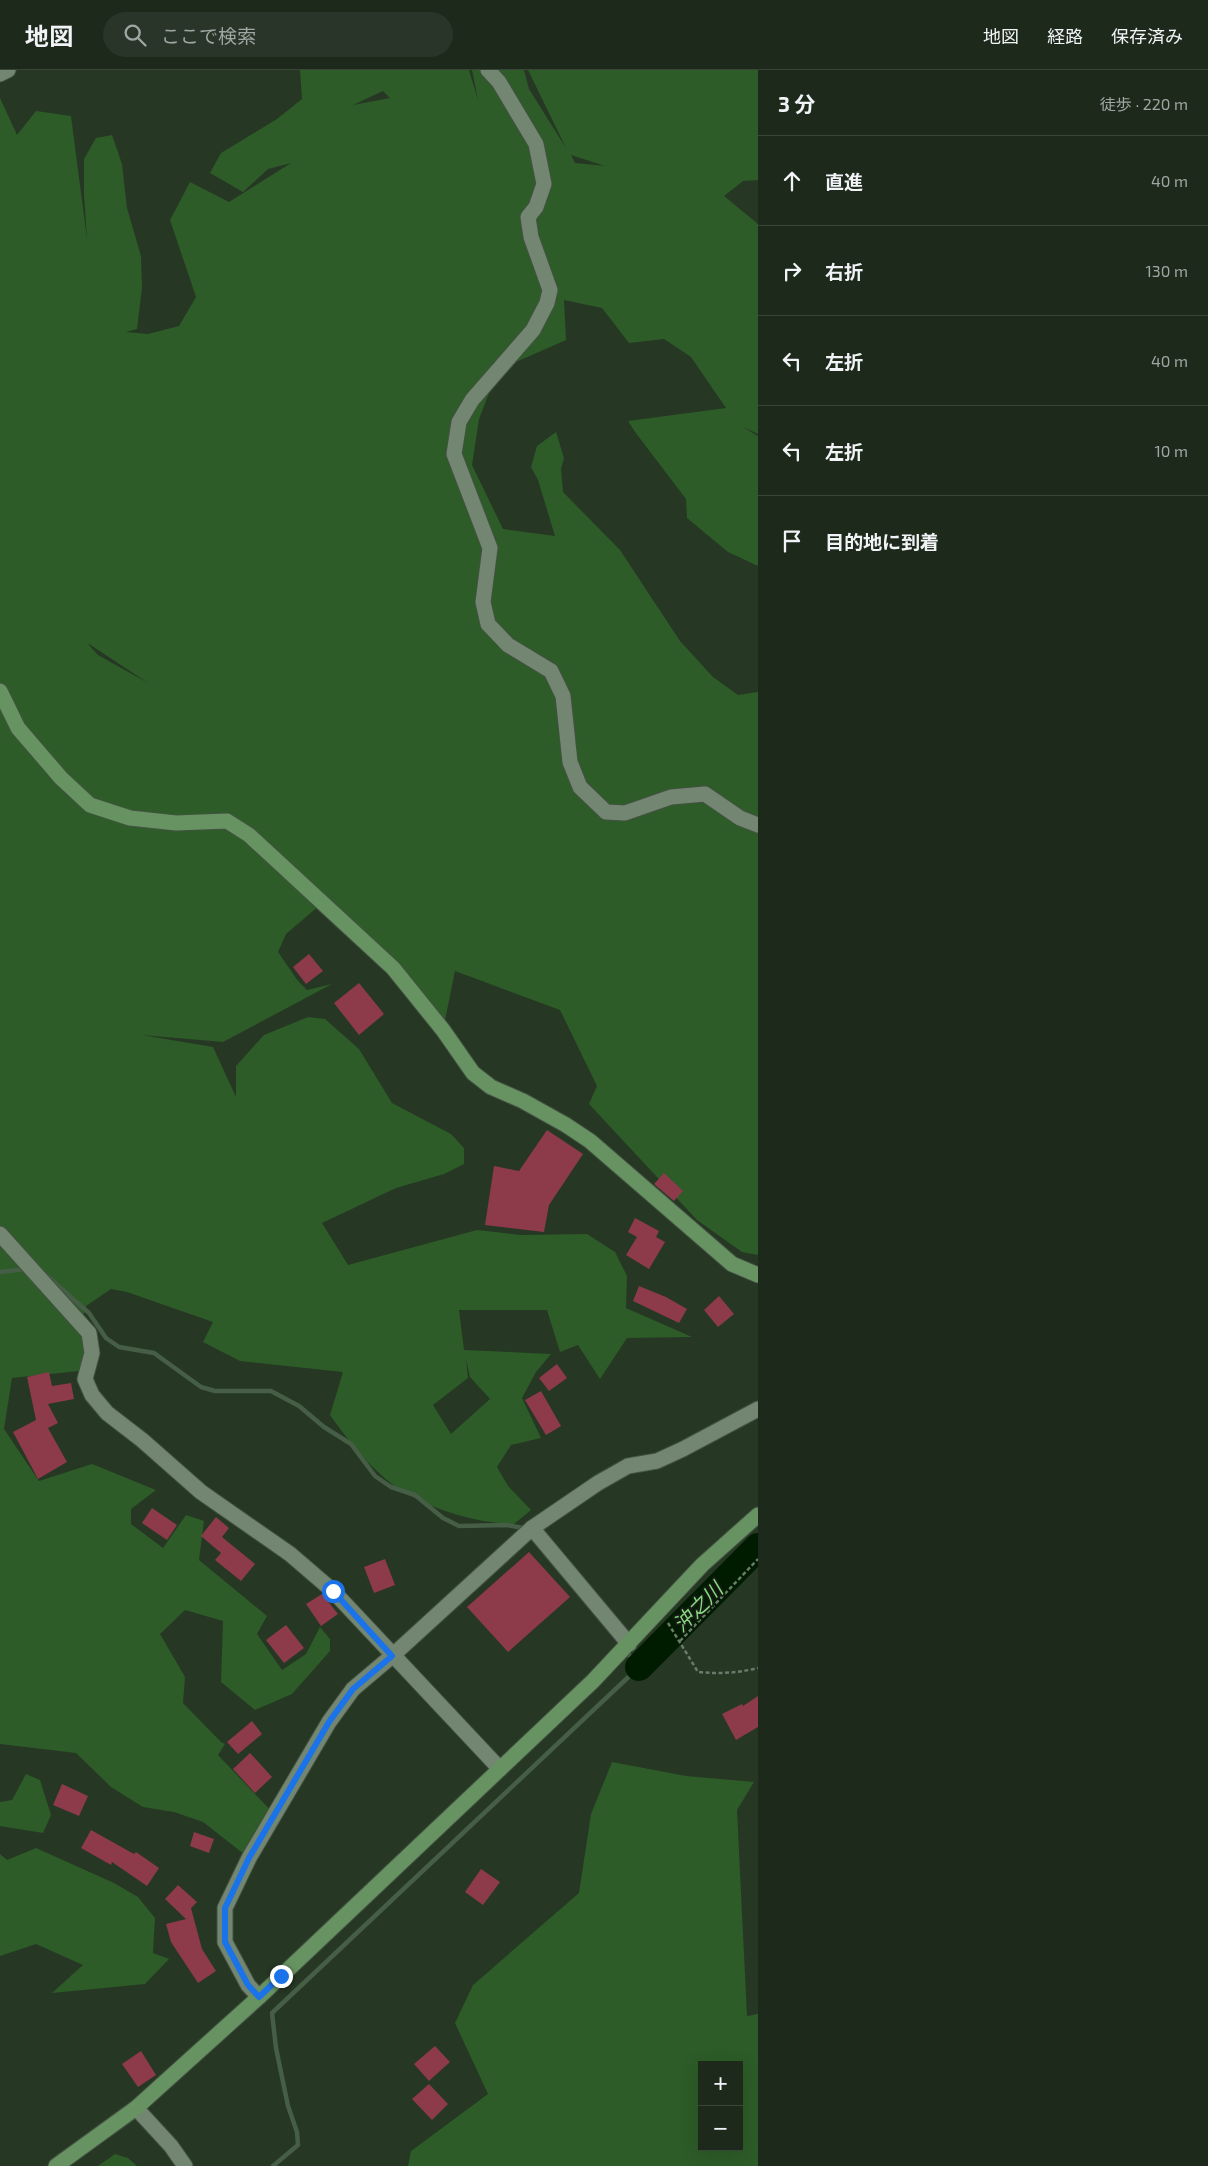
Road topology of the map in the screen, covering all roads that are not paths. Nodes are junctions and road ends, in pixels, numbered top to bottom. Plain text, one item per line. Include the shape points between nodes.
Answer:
1 (8, 70) edge
2 (488, 70) edge
3 (0, 74) edge
4 (0, 691) edge
5 (758, 825) edge
6 (0, 1234) edge
7 (758, 1274) edge
8 (758, 1409) edge
9 (758, 1515) edge
10 (532, 1528) junction
11 (629, 1644) junction
12 (392, 1656) junction
13 (500, 1769) junction
14 (259, 1997) junction
15 (136, 2108) junction
16 (56, 2166) edge
17 (186, 2166) edge

1 - 3 street
2 - 5 street via 499,82 536,144 544,184 536,207 528,217 531,237 550,290 548,303 533,330 472,400 459,422 454,454 490,548 483,602 488,624 508,645 551,672 563,696 570,762 580,787 606,812 625,813 671,797 705,794 740,818
4 - 7 street via 18,728 61,778 90,805 130,818 176,823 227,821 249,835 393,968 473,1073 491,1087 524,1101 590,1141 732,1264
6 - 12 street via 89,1333 92,1353 85,1379 92,1395 107,1413 201,1492 290,1554 327,1585
8 - 10 street via 657,1461 628,1466
9 - 11 street via 702,1565
10 - 11 street
10 - 12 street
11 - 13 street
12 - 13 street
12 - 14 street via 353,1689 329,1722 249,1858 225,1908 225,1942 248,1985
13 - 14 street
14 - 15 street
15 - 16 street
15 - 17 street

